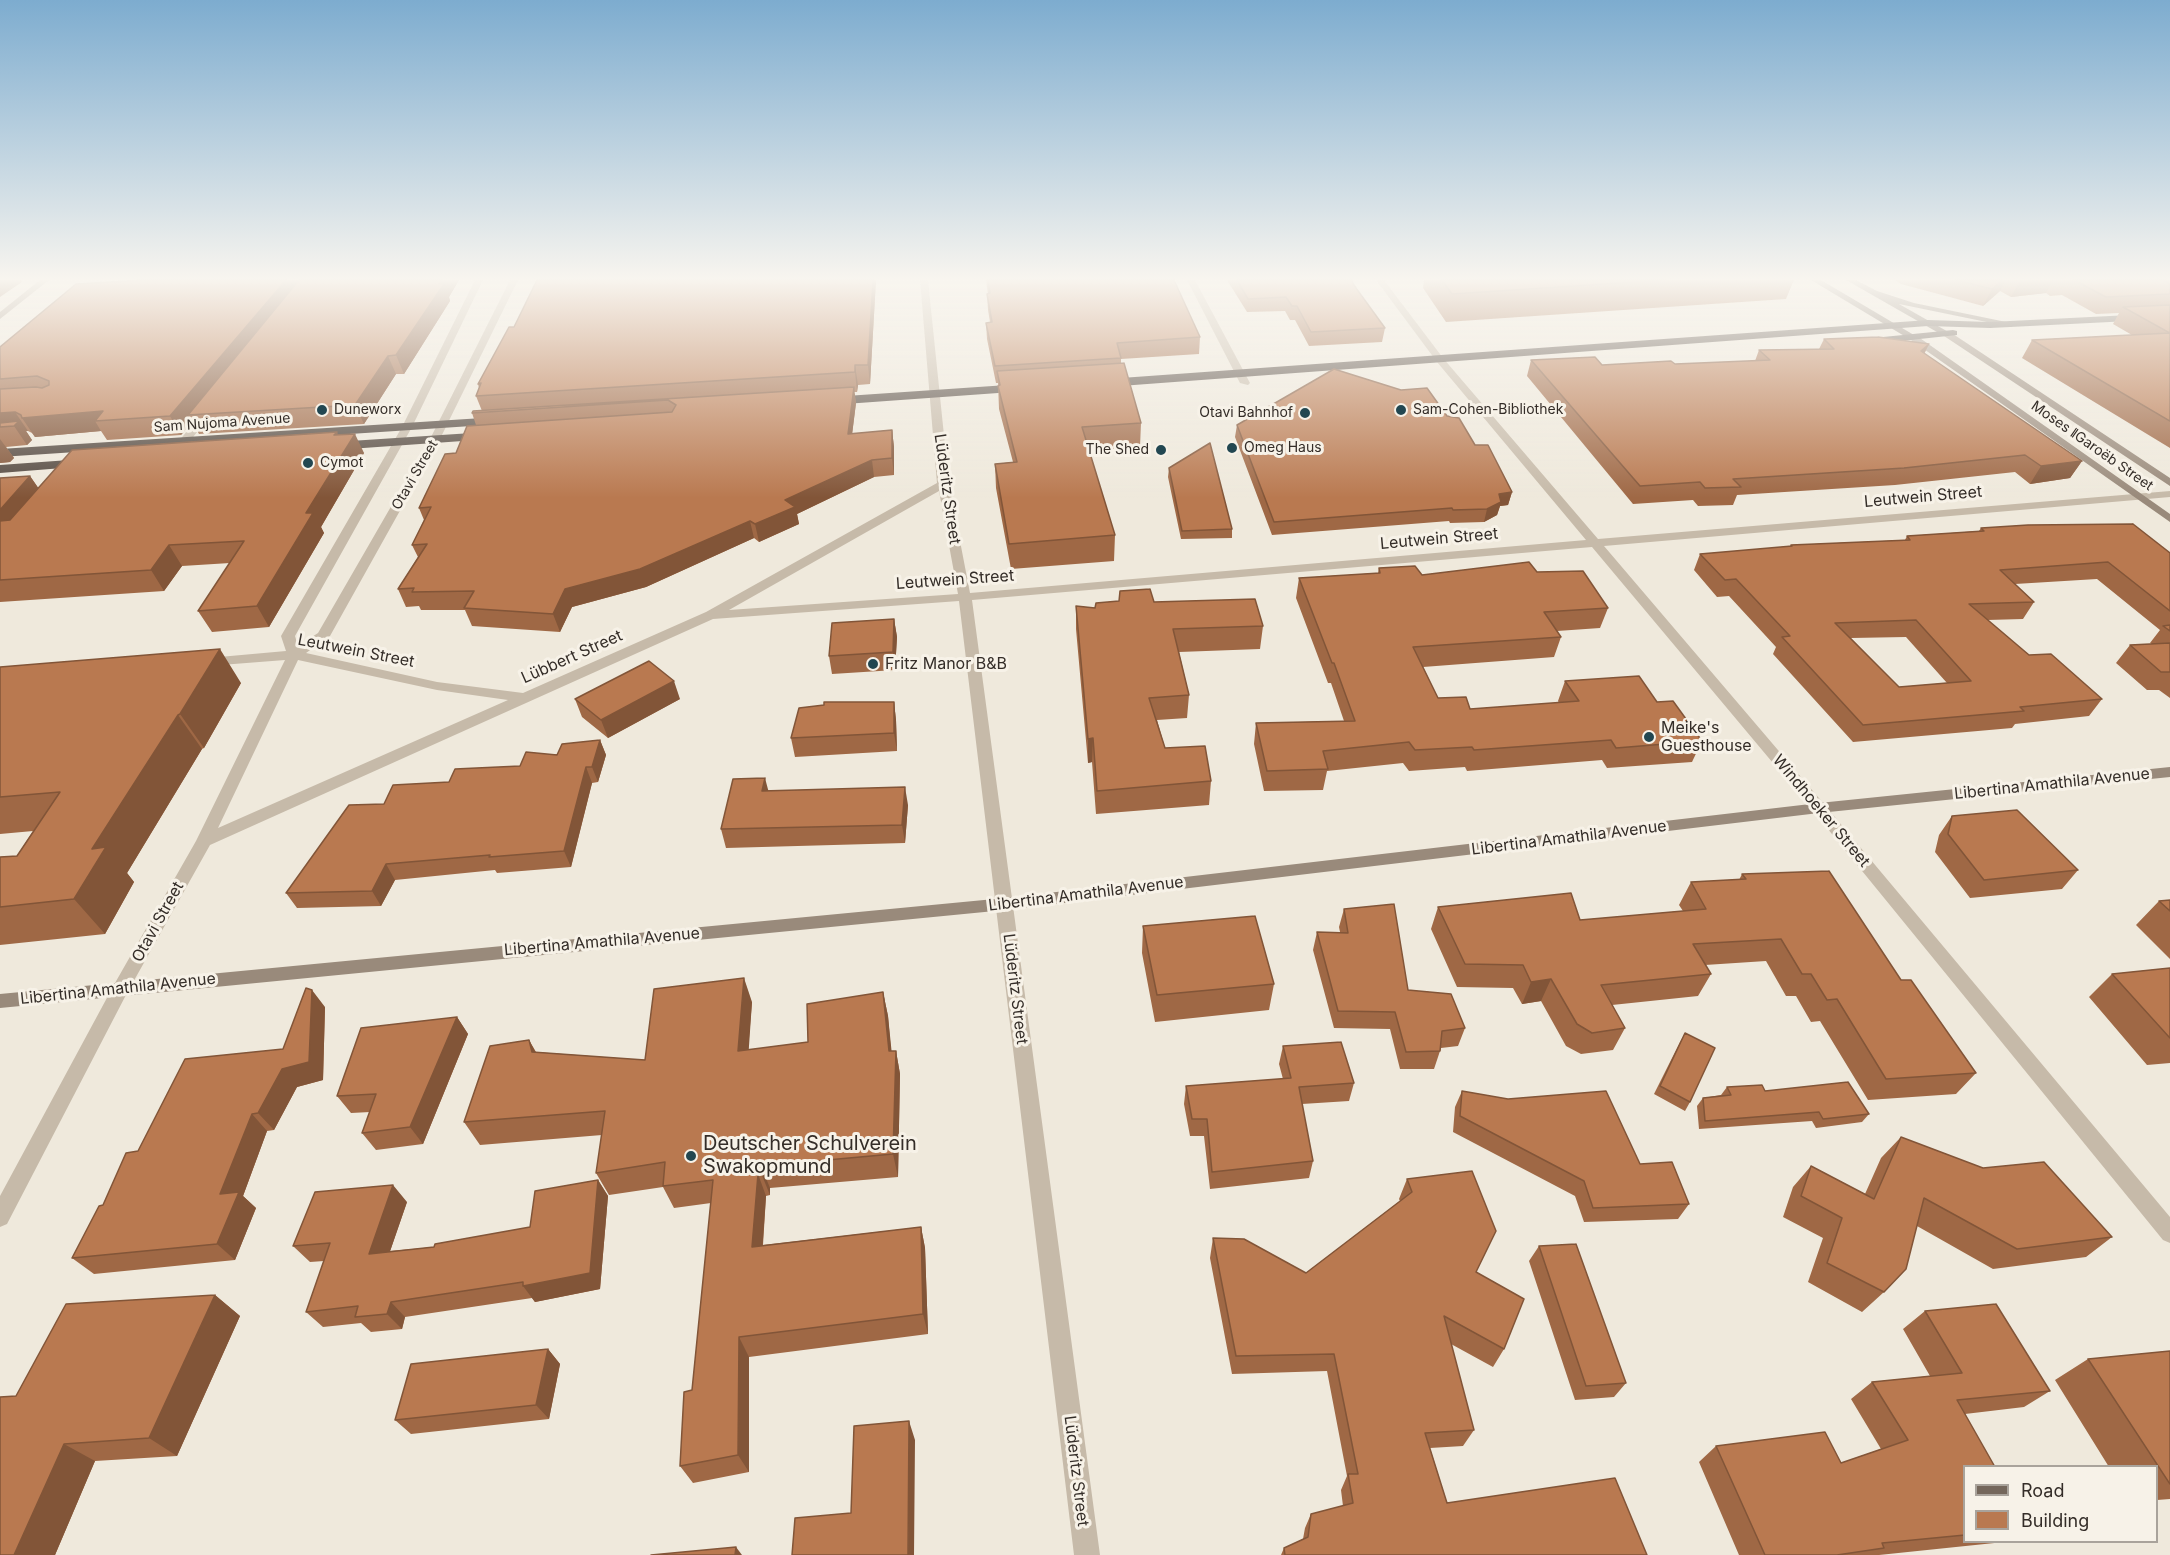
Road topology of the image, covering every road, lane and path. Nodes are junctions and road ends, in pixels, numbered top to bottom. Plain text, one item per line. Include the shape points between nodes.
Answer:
1 (443, 353) edge
2 (478, 353) edge
3 (931, 353) edge
4 (1229, 353) edge
5 (1435, 353) edge
6 (1592, 353) edge
7 (1689, 353) edge
8 (1934, 353) edge
9 (1975, 353) edge
10 (1444, 365) junction
11 (1242, 378) junction
12 (1101, 388) edge
13 (1030, 393) edge
14 (936, 399) junction
15 (819, 401) edge
16 (213, 405) edge
17 (829, 412) edge
18 (513, 420) edge
19 (442, 424) junction
20 (407, 427) junction
21 (495, 435) edge
22 (435, 439) junction
23 (185, 440) junction
24 (399, 441) junction
25 (328, 446) edge
26 (0, 453) edge
27 (173, 456) edge
28 (93, 462) edge
29 (0, 469) edge
30 (2170, 483) edge
31 (943, 484) junction
32 (2170, 494) edge
33 (2136, 496) junction
34 (2170, 519) edge
35 (1596, 543) junction
36 (965, 597) junction
37 (711, 615) junction
38 (294, 655) junction
39 (188, 663) edge
40 (525, 698) junction
41 (2170, 772) edge
42 (1819, 808) junction
43 (204, 841) junction
44 (1005, 904) junction
45 (122, 988) junction
46 (0, 1001) edge
47 (0, 1217) edge
48 (2170, 1233) edge
49 (1087, 1555) edge

1 - 20 street, Otavi Street
2 - 19 street, Otavi Street
3 - 14 street, Lüderitz Street
4 - 11 street
5 - 10 street, Windhoeker Street
6 - 10 highway
7 - 10 highway
8 - 33 street, Moses ǁGaroëb Street
9 - 30 street, Moses ǁGaroëb Street
10 - 11 highway
10 - 35 street, Windhoeker Street
11 - 12 highway
13 - 14 highway
14 - 15 highway
14 - 17 highway
14 - 31 street, Lüderitz Street
16 - 23 street
18 - 19 highway, Sam Nujoma Avenue
19 - 20 highway, Sam Nujoma Avenue
19 - 22 street, Otavi Street
20 - 23 highway, Sam Nujoma Avenue
20 - 24 street, Otavi Street
21 - 22 highway
22 - 24 highway
22 - 38 street, Otavi Street via 323,636
23 - 26 highway, Sam Nujoma Avenue
23 - 27 street
24 - 25 highway
24 - 38 street, Otavi Street via 288,636
28 - 29 highway
31 - 36 street, Lüderitz Street
31 - 37 street, Lübbert Street
32 - 33 street, Leutwein Street
33 - 34 street, Moses ǁGaroëb Street
33 - 35 street, Leutwein Street
35 - 36 street, Leutwein Street
35 - 42 street, Windhoeker Street
36 - 37 street, Leutwein Street
36 - 44 street, Lüderitz Street
37 - 40 street, Lübbert Street
38 - 39 street, Leutwein Street
38 - 40 street, Leutwein Street via 437,686
38 - 43 street, Otavi Street
40 - 43 street, Lübbert Street
41 - 42 street, Libertina Amathila Avenue
42 - 44 street, Libertina Amathila Avenue
42 - 48 street, Windhoeker Street
43 - 45 street, Otavi Street
44 - 45 street, Libertina Amathila Avenue
44 - 49 street, Lüderitz Street
45 - 46 street, Libertina Amathila Avenue
45 - 47 street, Otavi Street

